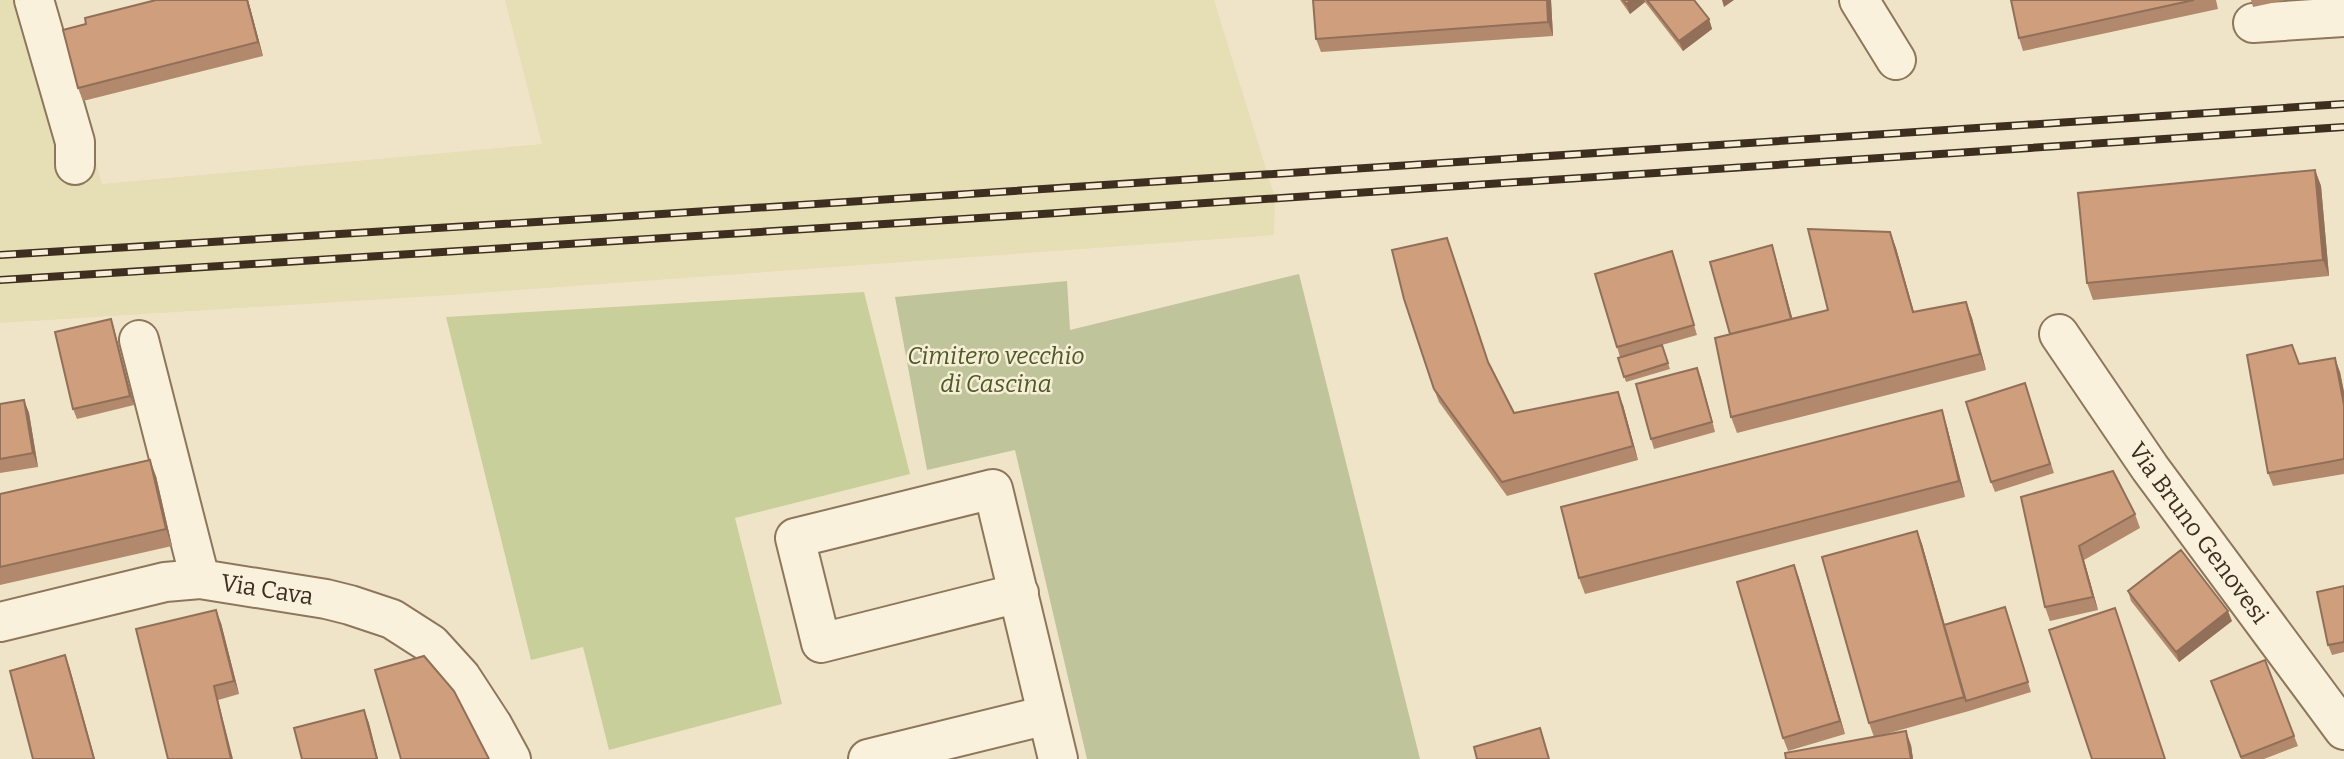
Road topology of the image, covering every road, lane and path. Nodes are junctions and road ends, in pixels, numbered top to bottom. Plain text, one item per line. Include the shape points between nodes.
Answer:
1 (34, 0) edge
2 (1859, 0) edge
3 (2344, 16) edge
4 (2253, 23) dead end
5 (1896, 60) dead end
6 (75, 165) dead end
7 (2059, 334) dead end
8 (139, 340) dead end
9 (200, 579) junction
10 (1019, 593) junction
11 (0, 622) edge
12 (1047, 715) junction
13 (2344, 730) edge
14 (511, 759) edge
15 (868, 759) edge
16 (1058, 759) edge

1 - 6 street via 75,142
2 - 5 street
3 - 4 street
7 - 13 street, Via Bruno Genovesi via 2150,468
8 - 9 street, Via Cava
9 - 11 street via 165,582
9 - 14 street, Via Cava via 326,599 392,619 431,644 461,677
10 - 10 street via 821,643 795,538 993,489
10 - 12 street
12 - 15 street
12 - 16 street

